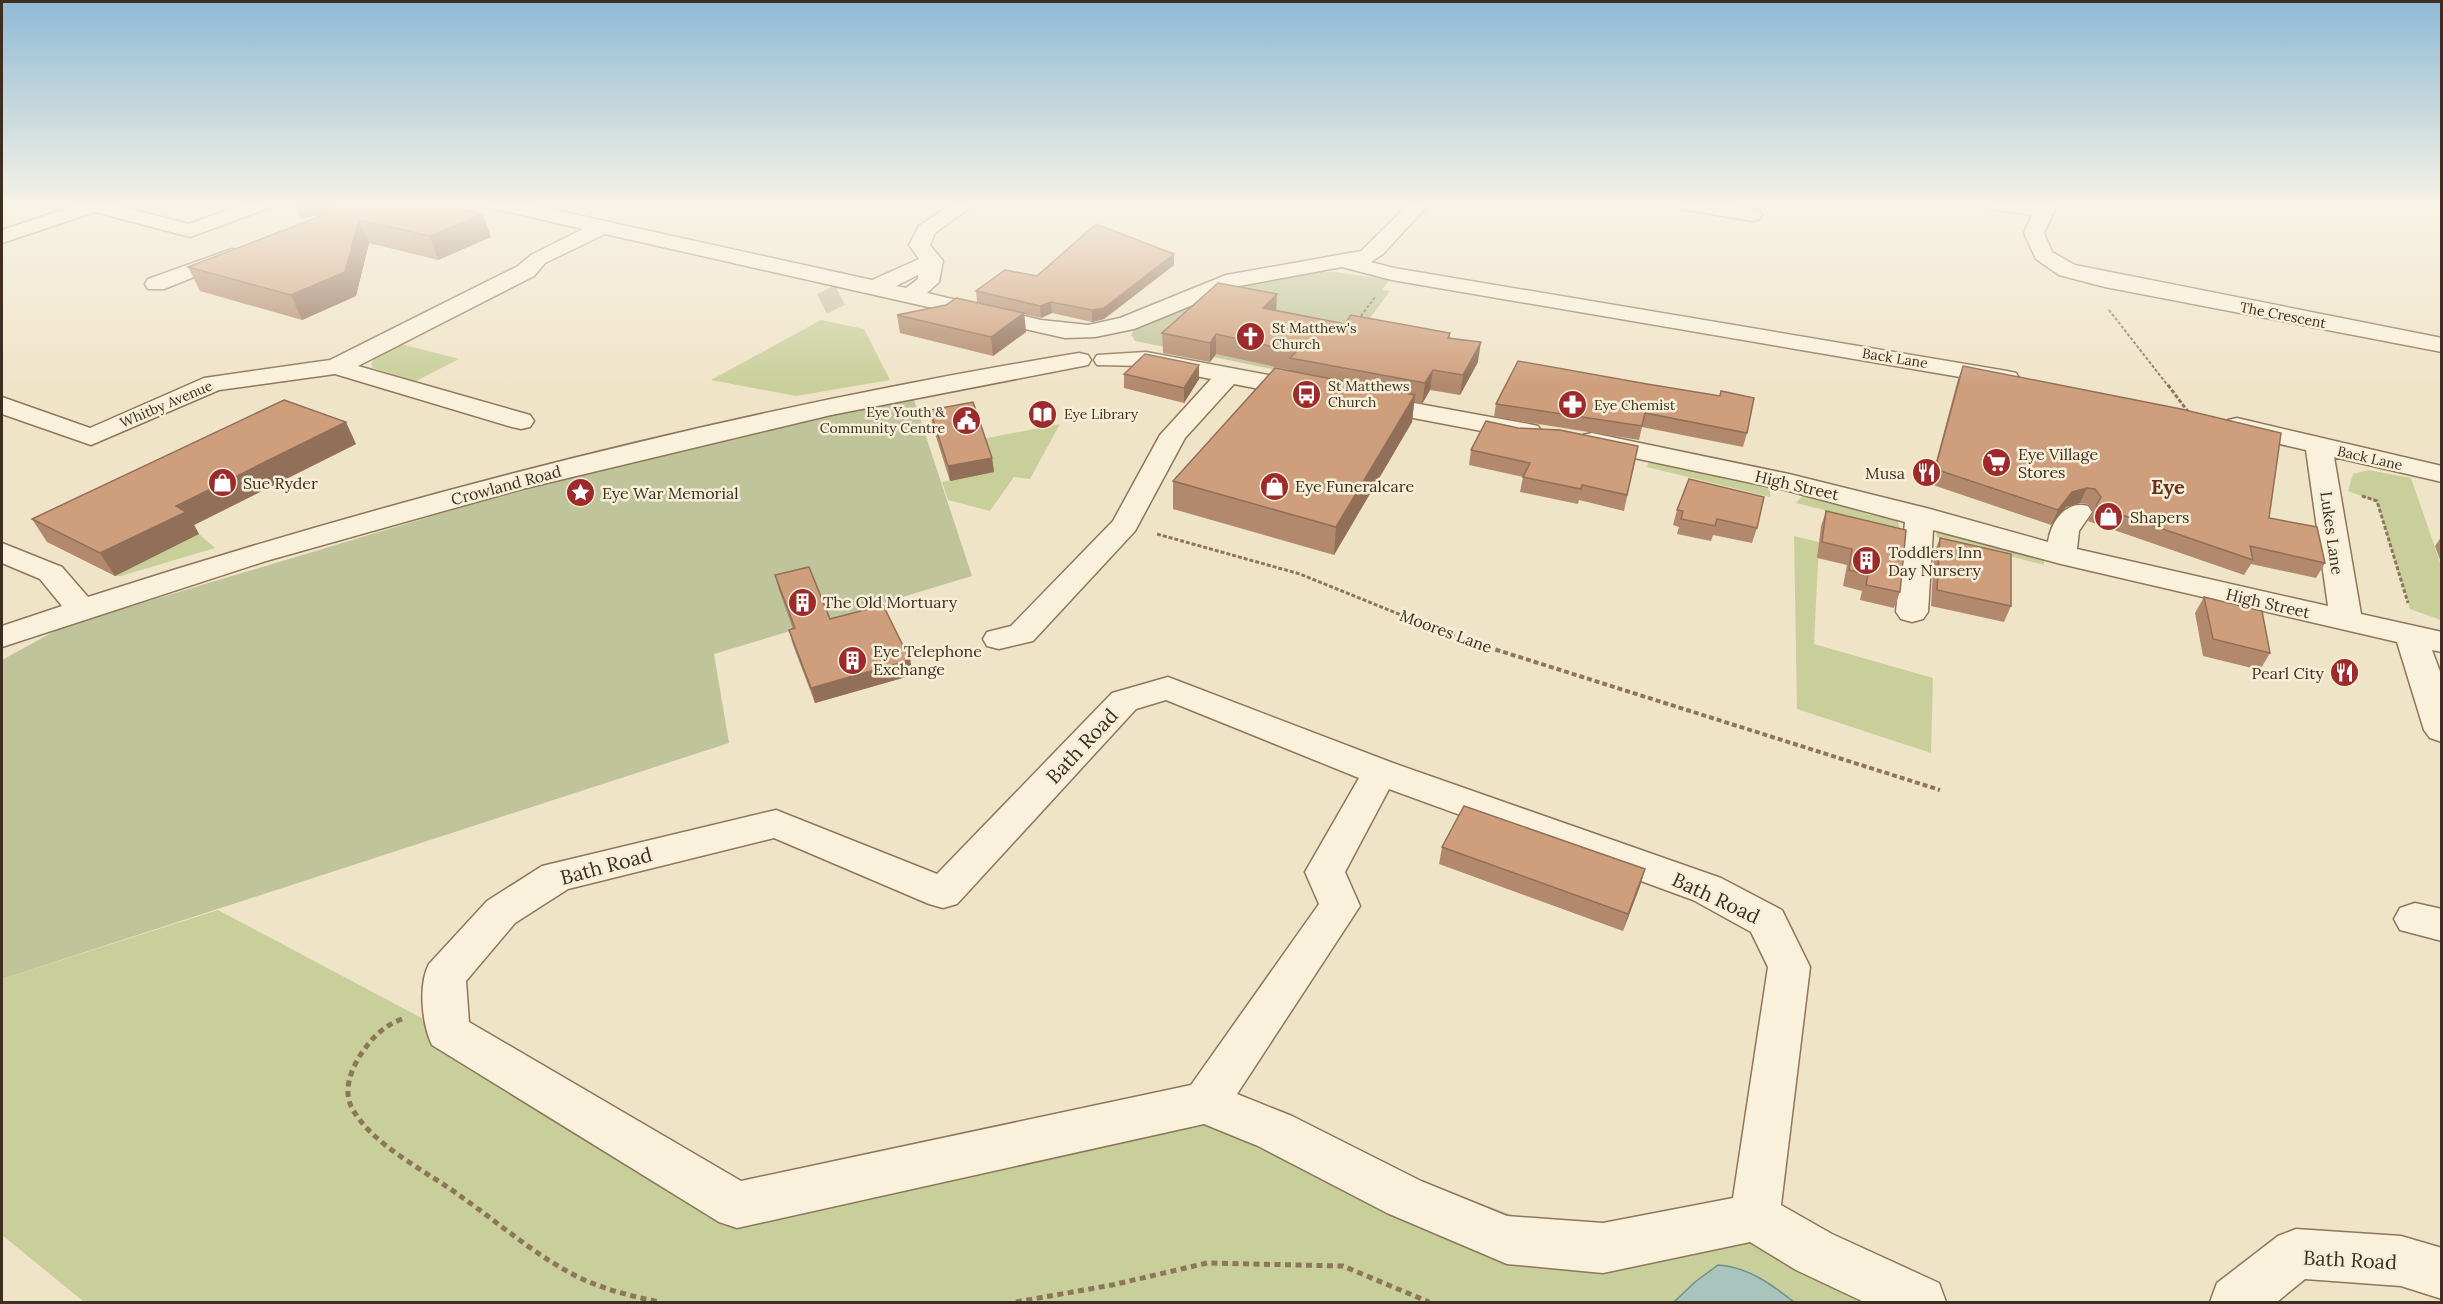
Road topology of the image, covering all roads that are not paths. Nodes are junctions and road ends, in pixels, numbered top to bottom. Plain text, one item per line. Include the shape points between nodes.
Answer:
1 (209, 264) edge
2 (533, 264) edge
3 (767, 264) edge
4 (924, 264) edge
5 (931, 264) edge
6 (1327, 264) edge
7 (1355, 264) edge
8 (2057, 264) edge
9 (156, 284) dead end
10 (866, 286) junction
11 (840, 295) tunnel mouth
12 (910, 296) junction
13 (1041, 327) junction
14 (1090, 330) junction
15 (2442, 345) edge
16 (1126, 346) junction
17 (1067, 352) junction
18 (336, 367) junction
19 (1227, 376) junction
20 (2028, 382) edge
21 (2, 405) edge
22 (2189, 414) edge
23 (521, 421) dead end
24 (2319, 446) junction
25 (2442, 474) edge
26 (2078, 512) edge
27 (1920, 515) junction
28 (2, 552) edge
29 (2061, 555) junction
30 (81, 609) junction
31 (1912, 612) dead end
32 (2346, 621) junction
33 (2421, 629) edge
34 (2, 637) edge
35 (999, 639) dead end
36 (2442, 730) edge
37 (1380, 772) junction
38 (1205, 1103) junction
39 (1755, 1217) junction
40 (2442, 1274) edge
41 (1920, 1302) edge
42 (2236, 1302) edge

1 - 9 street
2 - 18 street, Whitby Avenue via 526,271
3 - 10 street
4 - 10 street
5 - 12 street via 928,282
6 - 16 street via 1234,280
7 - 20 street, Back Lane via 1392,274
8 - 15 street, The Crescent via 2105,280
10 - 11 street
10 - 12 street
12 - 13 street
13 - 14 street
13 - 17 street
14 - 16 street via 1113,332
14 - 17 street via 1067,337
16 - 17 street
16 - 19 street, High Street
17 - 30 street, Crowland Road via 1021,369 810,412 361,516
18 - 21 street, Whitby Avenue via 213,383 91,437
18 - 23 street, Whitby Avenue
19 - 27 street, High Street via 1516,432 1563,435 1789,482
19 - 35 street via 1173,435 1125,525 1022,634
22 - 24 street, Back Lane
24 - 25 street, Back Lane
24 - 32 street, Lukes Lane
26 - 29 street via 2064,531
27 - 29 street, High Street
27 - 31 street
28 - 30 street via 51,573
29 - 32 street, High Street
30 - 34 street, Crowland Road
32 - 33 street, High Street
33 - 36 street
37 - 38 street via 1325,872 1341,906
37 - 38 street, Bath Road via 1168,688 1124,701 943,893 776,824 556,877 501,912 444,976 448,1032 737,1205
37 - 39 street, Bath Road via 1707,889 1767,921 1789,967
38 - 39 street via 1275,1131 1404,1197 1507,1240 1603,1248
39 - 41 street via 1814,1252
40 - 42 street, Bath Road via 2401,1261 2296,1254

